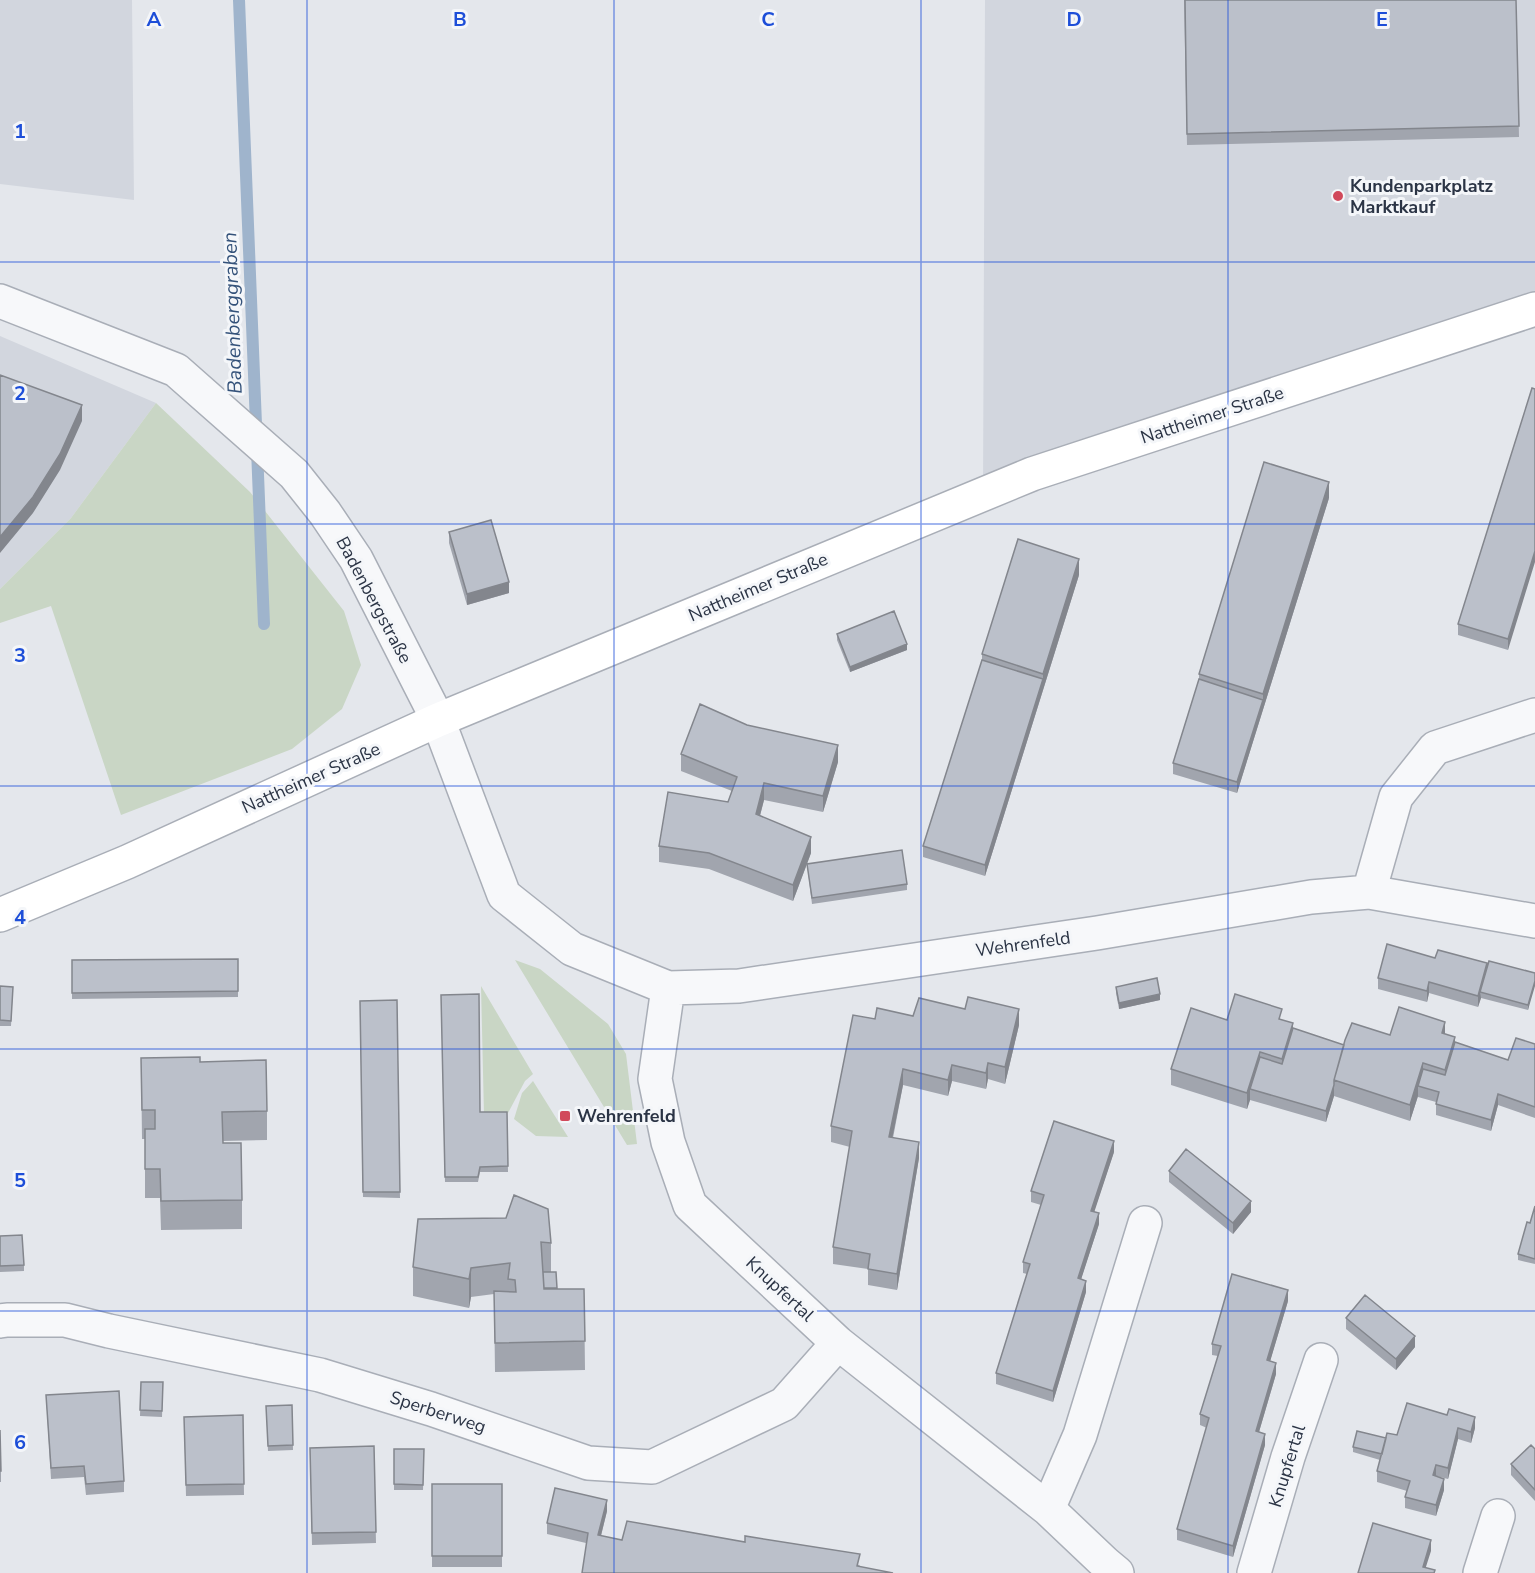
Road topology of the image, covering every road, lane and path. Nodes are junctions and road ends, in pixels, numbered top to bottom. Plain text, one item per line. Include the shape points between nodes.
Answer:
1 (0, 301) edge
2 (1535, 309) edge
3 (1535, 715) edge
4 (438, 720) junction
5 (1370, 892) junction
6 (0, 915) edge
7 (1535, 921) edge
8 (668, 988) junction
9 (1145, 1223) dead end
10 (0, 1321) edge
11 (838, 1342) junction
12 (1321, 1360) dead end
13 (1048, 1509) junction
14 (1498, 1516) dead end
15 (1107, 1570) edge
16 (1254, 1573) edge
17 (1480, 1573) edge

1 - 4 street, Badenbergstraße via 176,370 294,474 356,559
2 - 4 street, Nattheimer Straße via 1032,474
3 - 5 street via 1435,748 1396,797
4 - 6 street, Nattheimer Straße via 127,862
4 - 8 street, Wehrenfeld via 504,895 572,949
5 - 7 street, Wehrenfeld
5 - 8 street, Wehrenfeld via 1311,897 739,986
8 - 11 street, Knupfertal via 655,1079 668,1142 690,1205
9 - 13 street via 1080,1435
10 - 11 street, Sperberweg via 65,1320 320,1375 588,1463 652,1467 784,1404
11 - 13 street, Knupfertal
12 - 16 street, Knupfertal
13 - 15 street, Knupfertal
14 - 17 street

